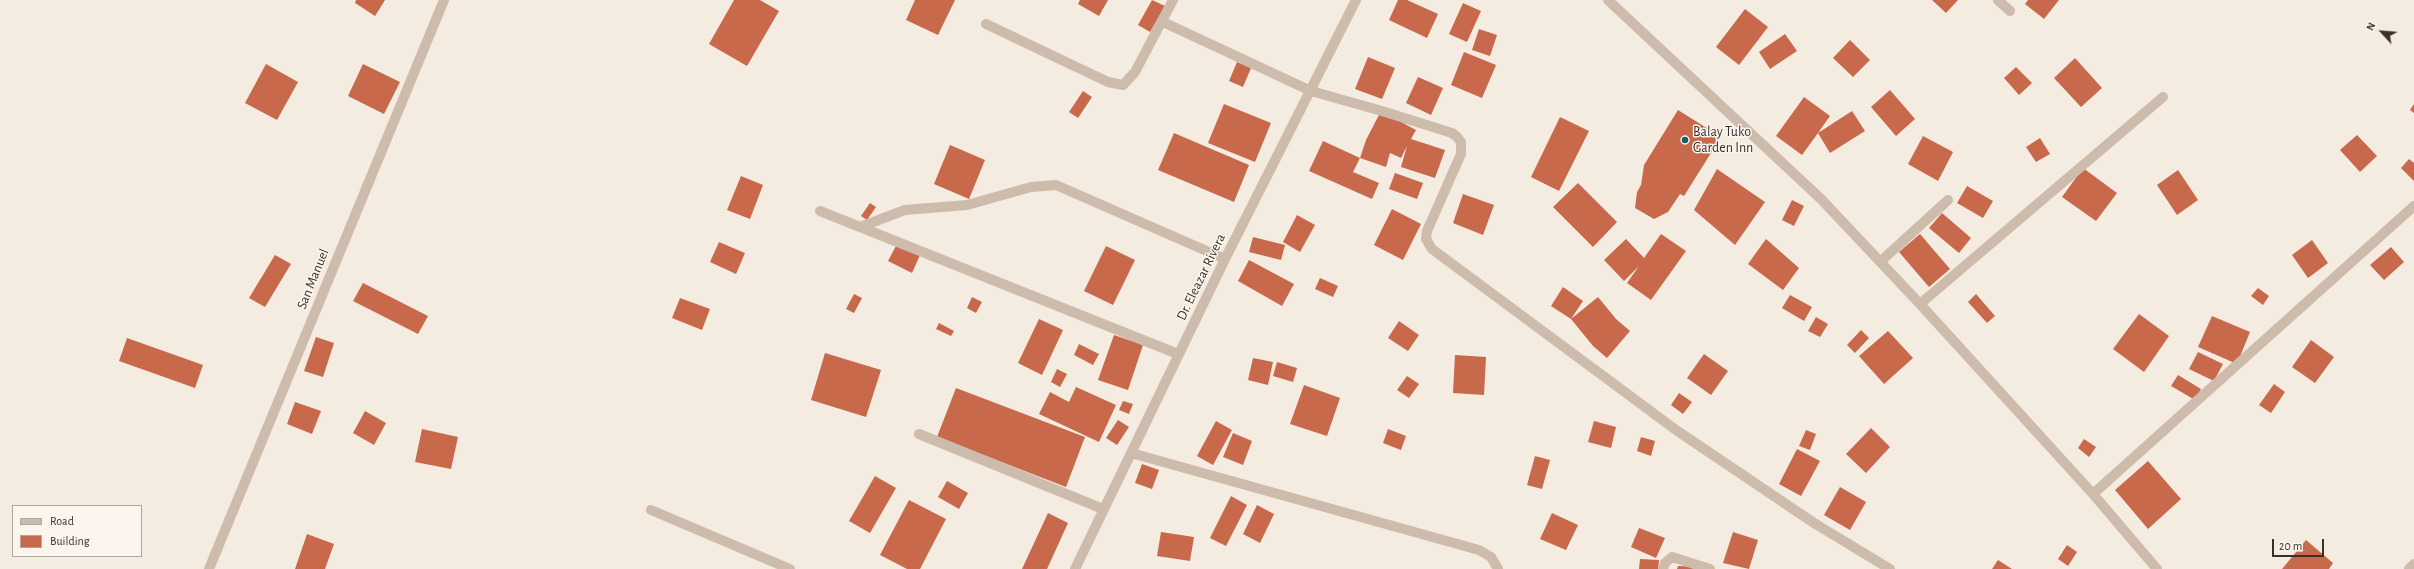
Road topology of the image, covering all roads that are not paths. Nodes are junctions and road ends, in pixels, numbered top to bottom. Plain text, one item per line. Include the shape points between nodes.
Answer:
1 (444, 0) edge
2 (1173, 0) edge
3 (1356, 0) edge
4 (1608, 0) edge
5 (1998, 0) edge
6 (2010, 11) dead end
7 (1163, 22) junction
8 (986, 24) dead end
9 (1311, 91) junction
10 (2163, 97) dead end
11 (1948, 200) dead end
12 (2414, 206) edge
13 (820, 210) dead end
14 (860, 227) junction
15 (1225, 259) junction
16 (1881, 261) junction
17 (1920, 304) junction
18 (1178, 354) junction
19 (919, 434) dead end
20 (1131, 453) junction
21 (2093, 494) junction
22 (1103, 509) junction
23 (651, 510) dead end
24 (2414, 564) edge
25 (209, 569) edge
26 (790, 569) edge
27 (1075, 569) edge
28 (1498, 569) edge
29 (1663, 569) edge
30 (1710, 569) edge
31 (1890, 569) edge
32 (2157, 569) edge
33 (2409, 569) edge

1 - 25 street, San Manuel
2 - 7 street
3 - 9 street, Dr. Eleazar Rivera
4 - 16 street via 1821,199
5 - 6 street
7 - 8 street via 1135,72 1123,85 1108,82
7 - 9 street
9 - 15 street, Dr. Eleazar Rivera
9 - 31 street via 1396,115 1452,133 1457,137 1461,142 1461,154 1427,231 1426,239 1432,249 1676,430 1814,523
10 - 17 street
11 - 16 street
12 - 21 street
13 - 14 street
14 - 15 street via 905,210 962,206 1030,187 1056,185
14 - 18 street
15 - 18 street, Dr. Eleazar Rivera
16 - 17 street
17 - 21 street
18 - 20 street, Dr. Eleazar Rivera
19 - 22 street
20 - 22 street, Dr. Eleazar Rivera
20 - 28 street via 1479,550 1491,557
21 - 32 street
22 - 27 street, Dr. Eleazar Rivera
23 - 26 street
24 - 33 street
29 - 30 street via 1672,556

